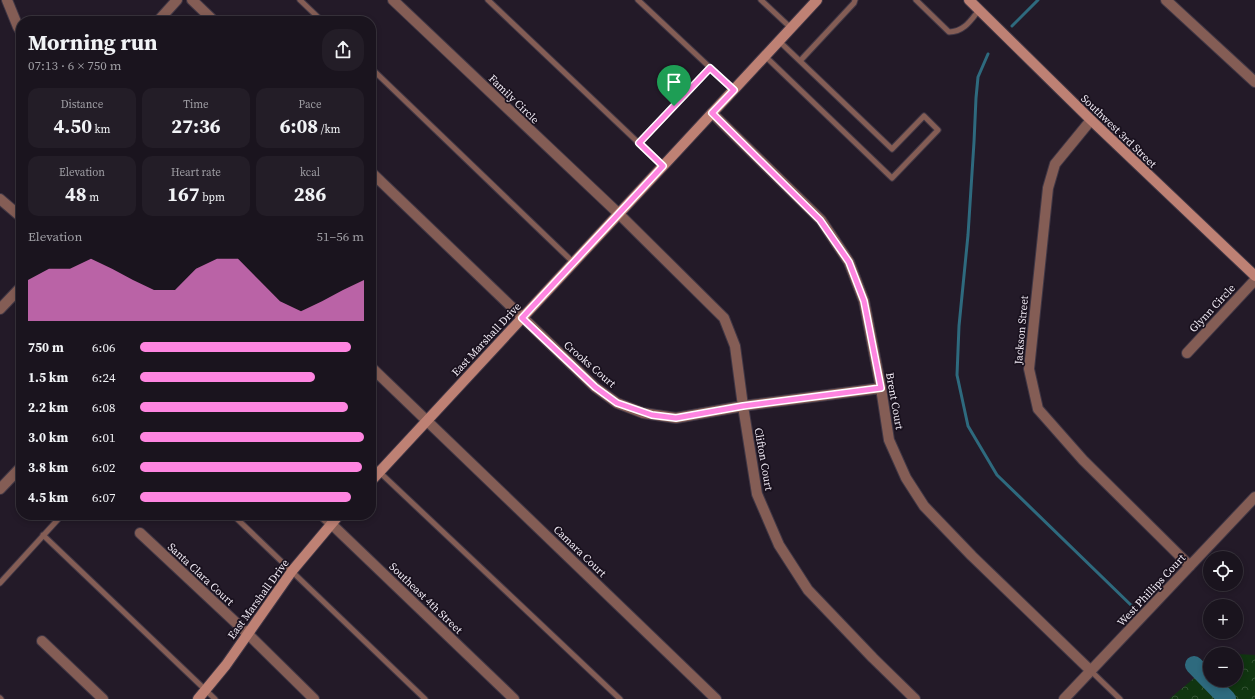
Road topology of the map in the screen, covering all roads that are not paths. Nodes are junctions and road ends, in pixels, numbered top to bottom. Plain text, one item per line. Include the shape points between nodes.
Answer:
1 (8, 0) edge
2 (177, 0) edge
3 (192, 0) edge
4 (300, 0) edge
5 (393, 0) edge
6 (488, 0) edge
7 (638, 0) edge
8 (761, 0) edge
9 (817, 0) edge
10 (855, 0) edge
11 (916, 0) edge
12 (969, 0) edge
13 (1166, 0) edge
14 (979, 10) junction
15 (163, 16) edge
16 (209, 16) edge
17 (317, 16) edge
18 (16, 22) edge
19 (791, 28) junction
20 (779, 41) junction
21 (765, 56) junction
22 (800, 61) junction
23 (710, 68) junction
24 (376, 73) edge
25 (1255, 82) edge
26 (734, 90) junction
27 (712, 113) junction
28 (1090, 120) junction
29 (639, 143) junction
30 (663, 166) junction
31 (376, 177) edge
32 (0, 199) edge
33 (16, 213) edge
34 (619, 214) junction
35 (574, 263) junction
36 (1255, 276) edge
37 (1255, 280) edge
38 (16, 292) edge
39 (0, 309) edge
40 (522, 318) junction
41 (1187, 352) dead end
42 (376, 372) edge
43 (881, 388) junction
44 (743, 406) junction
45 (427, 421) junction
46 (376, 469) edge
47 (16, 472) edge
48 (379, 472) junction
49 (376, 475) edge
50 (0, 489) edge
51 (1255, 497) edge
52 (57, 520) edge
53 (238, 520) edge
54 (327, 520) edge
55 (335, 520) edge
56 (331, 524) junction
57 (140, 533) dead end
58 (43, 535) junction
59 (1190, 566) junction
60 (292, 571) junction
61 (0, 583) edge
62 (248, 634) junction
63 (42, 641) dead end
64 (1091, 671) junction
65 (206, 691) junction
66 (103, 699) edge
67 (198, 699) edge
68 (215, 699) edge
69 (314, 699) edge
70 (425, 699) edge
71 (514, 699) edge
72 (620, 699) edge
73 (716, 699) edge
74 (915, 699) edge
75 (1064, 699) edge
76 (1120, 699) edge

1 - 18 street
2 - 15 street
3 - 16 street
4 - 17 lane
5 - 34 street, Family Circle
6 - 29 lane
7 - 23 lane
8 - 19 lane
9 - 19 main road, East Marshall Drive
10 - 22 lane
11 - 14 lane via 949,32 963,29
12 - 14 main road, Southwest 3rd Street
13 - 25 street
14 - 28 main road, Southwest 3rd Street
19 - 20 main road, East Marshall Drive
20 - 21 main road, East Marshall Drive
20 - 22 lane
21 - 22 lane via 892,178 938,130 924,116 892,150
21 - 26 main road, East Marshall Drive
23 - 26 lane
23 - 29 lane
24 - 35 lane
26 - 27 main road, East Marshall Drive
27 - 30 main road, East Marshall Drive
27 - 43 street, Brent Court via 820,220 849,262 864,301
28 - 36 main road, Southwest 3rd Street
28 - 59 street, Jackson Street via 1054,164 1048,188 1029,369 1036,402 1038,409 1083,460
29 - 30 lane
30 - 34 main road, East Marshall Drive
31 - 40 street, Crooks Court
32 - 33 street
34 - 35 main road, East Marshall Drive
34 - 44 street, Clifton Court via 724,318 735,346
35 - 40 main road, East Marshall Drive
37 - 41 street, Glynn Circle
38 - 39 street
40 - 44 street, Crooks Court via 595,387 617,403 643,413 676,418
40 - 45 main road, East Marshall Drive
42 - 45 street, Camara Court
43 - 44 street, Crooks Court
43 - 64 street, Brent Court via 889,440 906,478 924,506
44 - 74 street, Clifton Court via 757,494 779,545 808,590
45 - 48 main road, East Marshall Drive
45 - 73 street, Camara Court
46 - 48 lane
47 - 50 street
48 - 49 main road, East Marshall Drive
48 - 72 lane
51 - 59 street, West Phillips Court
52 - 58 lane
53 - 60 lane
54 - 56 street, Southeast 4th Street
55 - 56 main road, East Marshall Drive
56 - 60 main road, East Marshall Drive
56 - 71 street, Southeast 4th Street
57 - 62 street, Santa Clara Court
58 - 61 lane
58 - 65 lane
59 - 64 street, West Phillips Court
60 - 62 main road, East Marshall Drive
60 - 70 lane
62 - 65 main road, East Marshall Drive
62 - 69 street, Santa Clara Court
63 - 66 street
64 - 75 street, West Phillips Court
64 - 76 lane
65 - 67 main road, East Marshall Drive
65 - 68 lane

